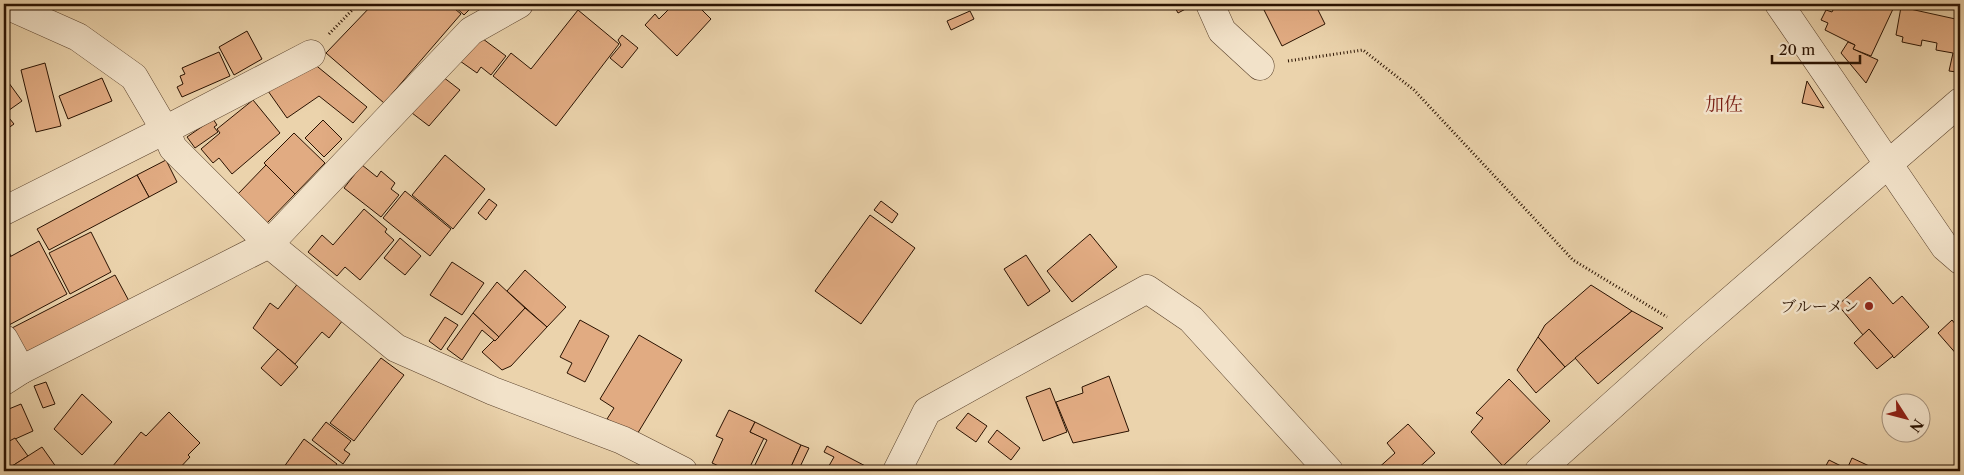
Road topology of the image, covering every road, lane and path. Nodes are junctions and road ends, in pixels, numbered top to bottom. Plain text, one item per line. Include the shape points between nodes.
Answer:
1 (4, 4) edge
2 (358, 4) edge
3 (518, 4) edge
4 (1210, 4) edge
5 (1779, 4) edge
6 (310, 54) joint
7 (1260, 66) joint
8 (1960, 102) edge
9 (166, 130) junction
10 (1889, 165) junction
11 (4, 211) edge
12 (269, 244) junction
13 (1960, 260) edge
14 (1693, 333) junction
15 (4, 339) edge
16 (12, 376) edge
17 (683, 471) edge
18 (897, 471) edge
19 (1329, 471) edge
20 (1539, 471) edge

1 - 9 street via 78,37 134,77
2 - 6 path
3 - 12 street via 471,31
4 - 7 street via 1222,31
5 - 10 street
6 - 9 street
7 - 14 path via 1363,50 1414,90 1573,260
8 - 10 street
9 - 11 street
9 - 12 street via 173,148
10 - 13 street via 1945,247
10 - 14 street
12 - 16 street
12 - 17 street via 396,348 493,391 622,440
14 - 20 street
15 - 16 street
18 - 19 street via 927,411 1147,289 1191,319

